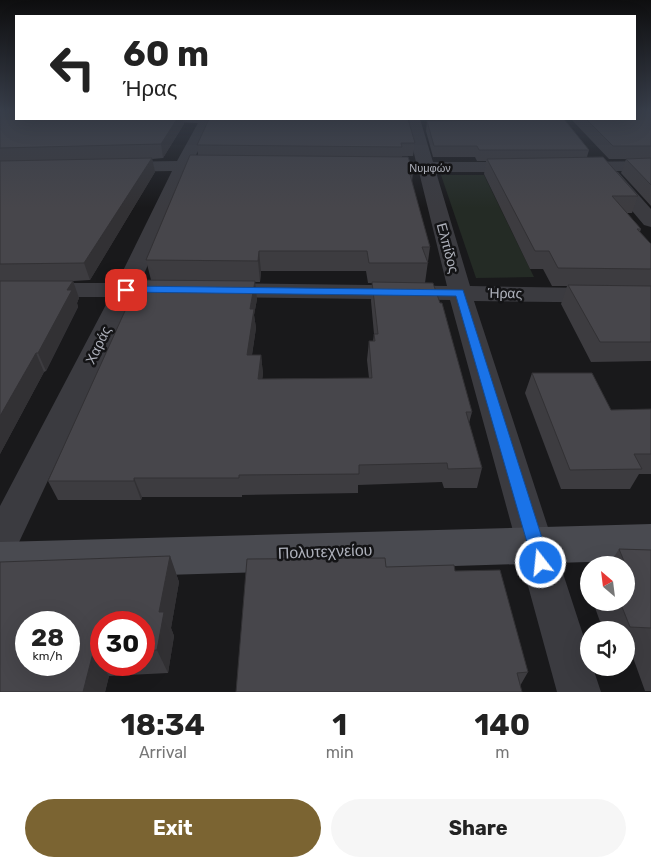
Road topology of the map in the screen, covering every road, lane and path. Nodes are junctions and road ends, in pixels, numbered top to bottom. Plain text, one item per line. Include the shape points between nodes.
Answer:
1 (194, 143) edge
2 (422, 143) edge
3 (590, 152) edge
4 (183, 165) junction
5 (242, 166) edge
6 (603, 166) junction
7 (651, 166) edge
8 (106, 167) edge
9 (359, 167) edge
10 (535, 167) edge
11 (564, 167) edge
12 (427, 168) junction
13 (651, 221) edge
14 (0, 290) edge
15 (126, 290) junction
16 (460, 293) junction
17 (651, 296) edge
18 (651, 542) edge
19 (0, 543) edge
20 (536, 545) junction
21 (0, 561) edge
22 (579, 692) edge

1 - 4 street, Χαράς
2 - 12 street, Ελπίδος
3 - 6 street
4 - 5 street
4 - 8 street
4 - 15 street, Χαράς
6 - 7 street
6 - 11 street
6 - 13 street
9 - 12 street, Νυμφών
10 - 12 street, Νυμφών
12 - 16 street, Ελπίδος
14 - 15 street, Ήρας
15 - 16 street, Ήρας
15 - 19 street, Χαράς
16 - 17 street, Ήρας
16 - 20 street, Ελπίδος
18 - 20 street, Πολυτεχνείου
20 - 21 street, Πολυτεχνείου
20 - 22 street, Ελπίδος

